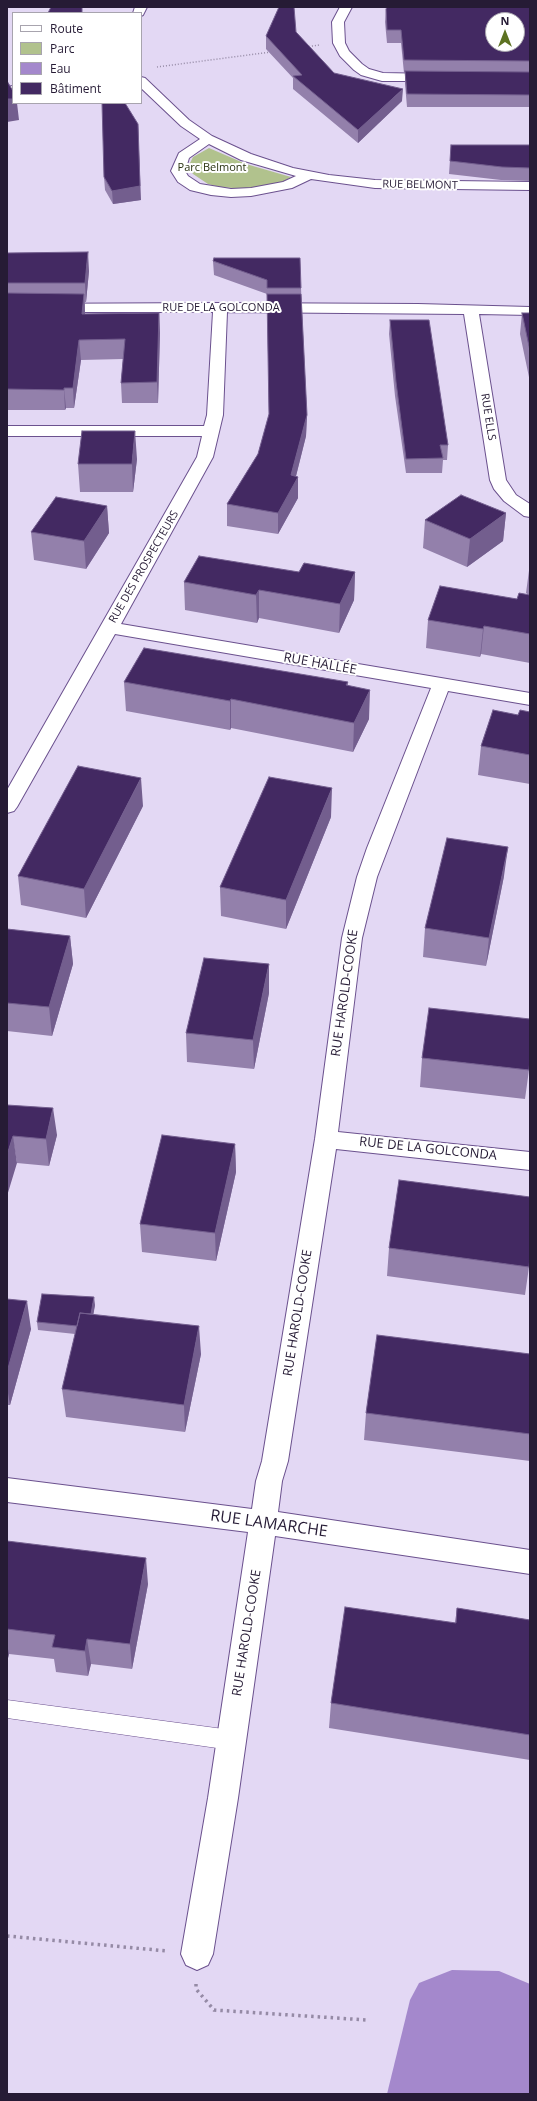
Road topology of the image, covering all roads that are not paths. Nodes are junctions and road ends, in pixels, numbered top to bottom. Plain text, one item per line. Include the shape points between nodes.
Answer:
1 (346, 7) edge
2 (445, 78) edge
3 (142, 82) edge
4 (208, 139) junction
5 (310, 175) junction
6 (530, 186) edge
7 (7, 308) edge
8 (220, 308) junction
9 (471, 309) junction
10 (530, 311) edge
11 (7, 431) edge
12 (212, 431) junction
13 (530, 512) edge
14 (110, 628) junction
15 (442, 684) junction
16 (530, 699) edge
17 (7, 807) edge
18 (326, 1139) junction
19 (530, 1161) edge
20 (7, 1490) edge
21 (264, 1522) junction
22 (530, 1562) edge
23 (7, 1709) edge
24 (231, 1740) junction
25 (196, 1954) road end

1 - 2 street via 338,22 338,43 350,61 371,74 398,78
3 - 4 street, RUE BELMONT via 185,122
4 - 5 street, RUE BELMONT via 254,160
4 - 5 street via 184,156 180,163 178,171 184,180 195,187 231,194 251,192 287,185
5 - 6 street, RUE BELMONT via 375,184
7 - 8 street, RUE DE LA GOLCONDA
8 - 9 street, RUE DE LA GOLCONDA
8 - 12 street, RUE DES PROSPECTEURS
9 - 10 street, RUE DE LA GOLCONDA
9 - 13 street, RUE ELLS via 498,480 510,498
11 - 12 street
12 - 14 street, RUE DES PROSPECTEURS via 199,470
14 - 15 street, RUE HALLÉE
14 - 17 street, RUE DES PROSPECTEURS
15 - 16 street, RUE HALLÉE
15 - 18 street, RUE HAROLD-COOKE via 377,848 358,907 347,970
18 - 19 street, RUE DE LA GOLCONDA
18 - 21 street, RUE HAROLD-COOKE
20 - 21 street, RUE LAMARCHE
21 - 22 street, RUE LAMARCHE
21 - 24 street, RUE HAROLD-COOKE
23 - 24 lane
24 - 25 street, RUE HAROLD-COOKE

